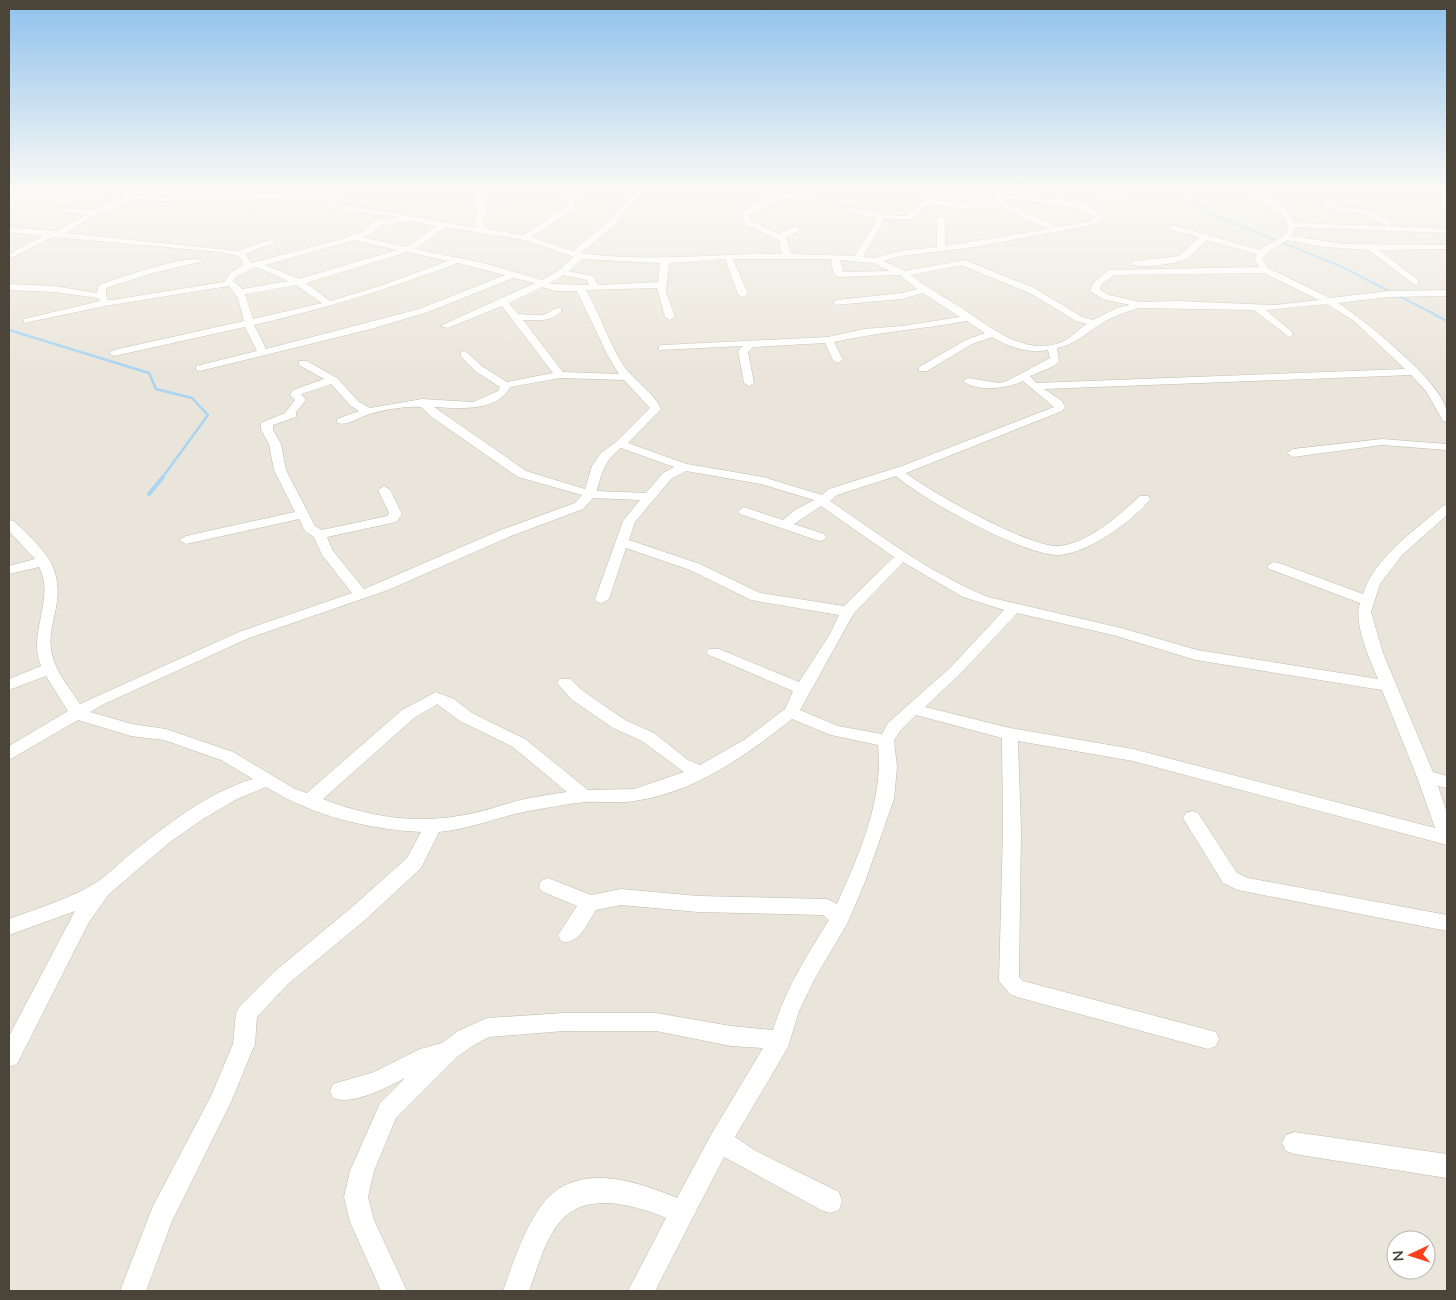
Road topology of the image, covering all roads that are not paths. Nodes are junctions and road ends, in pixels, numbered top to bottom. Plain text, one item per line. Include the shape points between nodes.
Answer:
1 (20, 251) edge
2 (224, 251) edge
3 (244, 251) edge
4 (308, 251) edge
5 (403, 251) edge
6 (416, 251) edge
7 (564, 251) edge
8 (583, 251) edge
9 (787, 251) edge
10 (862, 251) edge
11 (927, 251) edge
12 (1190, 251) edge
13 (1253, 251) edge
14 (1265, 251) edge
15 (1375, 251) edge
16 (238, 253) junction
17 (1261, 253) junction
18 (578, 255) junction
19 (9, 257) edge
20 (728, 257) junction
21 (787, 257) junction
22 (835, 257) junction
23 (703, 258) junction
24 (858, 258) junction
25 (665, 260) junction
26 (875, 260) junction
27 (200, 261) dead end
28 (456, 261) junction
29 (1125, 264) dead end
30 (258, 265) junction
31 (246, 267) junction
32 (1265, 270) junction
33 (700, 271) dead end
34 (562, 272) junction
35 (903, 273) junction
36 (513, 275) junction
37 (228, 282) junction
38 (298, 282) junction
39 (1415, 282) dead end
40 (543, 283) junction
41 (660, 285) junction
42 (9, 287) edge
43 (595, 287) junction
44 (580, 288) junction
45 (924, 290) junction
46 (240, 292) junction
47 (1447, 293) edge
48 (744, 294) dead end
49 (103, 300) junction
50 (1328, 301) junction
51 (504, 302) junction
52 (328, 304) junction
53 (837, 304) dead end
54 (1140, 305) junction
55 (1258, 308) junction
56 (558, 310) dead end
57 (513, 316) junction
58 (670, 317) dead end
59 (971, 318) junction
60 (27, 320) dead end
61 (250, 322) junction
62 (1095, 323) junction
63 (445, 326) dead end
64 (994, 333) junction
65 (1289, 334) dead end
66 (828, 340) junction
67 (760, 342) junction
68 (662, 348) dead end
69 (1052, 348) junction
70 (263, 352) junction
71 (114, 353) dead end
72 (465, 354) dead end
73 (838, 360) dead end
74 (303, 363) dead end
75 (200, 368) dead end
76 (922, 369) dead end
77 (1414, 372) junction
78 (560, 375) junction
79 (625, 376) junction
80 (1025, 376) junction
81 (333, 380) junction
82 (968, 381) dead end
83 (749, 383) dead end
84 (506, 386) junction
85 (1033, 386) junction
86 (422, 402) junction
87 (368, 411) junction
88 (1447, 418) edge
89 (341, 421) dead end
90 (620, 444) junction
91 (1447, 447) edge
92 (1293, 453) dead end
93 (684, 467) junction
94 (897, 471) junction
95 (384, 490) dead end
96 (590, 494) junction
97 (651, 496) junction
98 (824, 499) junction
99 (1144, 499) dead end
100 (1447, 509) edge
101 (744, 511) dead end
102 (304, 514) junction
103 (9, 524) edge
104 (786, 524) junction
105 (320, 535) junction
106 (819, 537) dead end
107 (186, 540) dead end
108 (622, 542) junction
109 (902, 556) junction
110 (46, 561) junction
111 (1274, 566) dead end
112 (9, 570) edge
113 (361, 595) junction
114 (602, 599) dead end
115 (1367, 601) junction
116 (1013, 609) junction
117 (848, 611) junction
118 (714, 652) dead end
119 (50, 668) junction
120 (565, 683) dead end
121 (9, 685) edge
122 (1388, 686) junction
123 (802, 689) junction
124 (912, 709) junction
125 (791, 712) junction
126 (78, 714) junction
127 (1010, 734) junction
128 (886, 740) junction
129 (9, 754) edge
130 (700, 773) junction
131 (1426, 777) junction
132 (267, 781) junction
133 (1447, 782) edge
134 (585, 796) junction
135 (310, 802) junction
136 (1192, 818) dead end
137 (433, 826) junction
138 (1447, 838) edge
139 (548, 886) dead end
140 (103, 889) junction
141 (590, 903) junction
142 (840, 918) junction
143 (1447, 923) edge
144 (9, 927) edge
145 (568, 935) dead end
146 (1208, 1039) dead end
147 (780, 1040) junction
148 (449, 1050) junction
149 (9, 1057) edge
150 (341, 1091) dead end
151 (720, 1141) junction
152 (1294, 1143) dead end
153 (1447, 1166) edge
154 (830, 1201) dead end
155 (682, 1213) junction
156 (133, 1291) edge
157 (394, 1291) edge
158 (516, 1291) edge
159 (641, 1291) edge

1 - 19 street
2 - 16 street
3 - 16 street
4 - 30 street
5 - 38 street
6 - 28 street
7 - 18 street
8 - 18 street
9 - 21 street
10 - 24 street
11 - 26 street
12 - 29 street via 1182,258 1150,264
13 - 17 street
14 - 17 street
15 - 39 street
16 - 31 street via 245,257
17 - 32 street via 1258,259
18 - 25 street via 632,261
18 - 34 street
20 - 21 street
20 - 23 street
20 - 48 street
21 - 22 street
22 - 24 street
22 - 35 street via 837,272 841,275
23 - 25 street
23 - 33 street
24 - 26 street
25 - 41 street
26 - 35 street
27 - 49 street via 172,264 102,287
28 - 36 street
28 - 52 street
30 - 31 street
30 - 38 street
31 - 37 street
32 - 50 street
32 - 54 street via 1112,272 1097,284 1095,291 1100,296
34 - 40 street
34 - 43 street via 590,278
35 - 45 street
35 - 62 street via 962,262 1033,291 1079,318
36 - 40 street
36 - 70 street via 368,327
37 - 46 street
37 - 49 street via 121,302
38 - 46 street
38 - 52 street
40 - 44 street via 554,288
40 - 51 street
41 - 43 street
41 - 58 street
42 - 49 street via 54,289
43 - 44 street
44 - 79 street via 604,341
45 - 53 street
45 - 59 street
46 - 61 street
47 - 50 street via 1388,294
49 - 60 street
50 - 55 street
50 - 77 street via 1357,319
51 - 57 street
51 - 63 street
52 - 61 street
54 - 55 street
54 - 62 street via 1120,310
55 - 65 street
56 - 57 street via 544,317
57 - 78 street
59 - 64 street
59 - 66 street
61 - 70 street
61 - 71 street
62 - 69 street via 1075,340
64 - 69 street via 1020,346
64 - 76 street via 969,342
66 - 67 street
66 - 73 street
67 - 68 street
67 - 83 street via 743,350
69 - 80 street via 1055,359
70 - 75 street
72 - 84 street
74 - 81 street
77 - 85 street
77 - 88 street via 1431,390
78 - 79 street
78 - 84 street
79 - 90 street via 654,403 656,409
80 - 82 street via 999,386
80 - 85 street
81 - 87 street via 355,404
81 - 102 street via 297,392 295,395 300,400 291,409 292,415 267,423 280,470
84 - 86 street via 502,393 474,405
85 - 94 street via 1060,407
86 - 87 street
86 - 96 street via 437,416 522,474
87 - 89 street
90 - 93 street
90 - 96 street via 598,466
91 - 92 street via 1382,442
93 - 97 street via 667,476
93 - 98 street via 764,481
94 - 98 street
94 - 99 street via 905,480 945,503 1051,552 1068,549 1109,528
95 - 105 street via 396,514 391,519
96 - 97 street
96 - 113 street via 579,506 564,513 506,533
97 - 108 street via 630,521
98 - 104 street
98 - 109 street
100 - 115 street via 1397,552 1372,584
101 - 104 street
102 - 105 street via 310,528
102 - 107 street
103 - 110 street
104 - 106 street
105 - 113 street via 326,552
108 - 114 street
108 - 117 street via 695,567 756,597
109 - 116 street via 968,594
109 - 117 street
110 - 112 street
110 - 119 street via 52,598 43,636 44,654
111 - 115 street
113 - 126 street via 212,648 98,700
115 - 122 street via 1364,612
116 - 122 street via 1116,631 1196,655 1231,658
116 - 124 street via 956,670
117 - 123 street
118 - 123 street
119 - 121 street
119 - 126 street
120 - 130 street via 619,724 648,737 682,764
122 - 131 street
123 - 125 street
124 - 127 street
124 - 128 street via 894,726
125 - 128 street via 836,732
125 - 130 street via 750,744
126 - 129 street
126 - 132 street via 131,730 166,735 210,750
127 - 138 street via 1134,755
127 - 146 street via 1009,981 1017,988
128 - 142 street via 889,767 885,799
130 - 134 street via 634,795
131 - 133 street
131 - 138 street
132 - 135 street
132 - 140 street via 233,794 198,814 133,862
134 - 135 street via 519,743 466,717 436,697 408,714
134 - 137 street
135 - 137 street via 381,823
136 - 143 street via 1230,878 1245,885
137 - 156 street via 414,863 281,978 247,1013 244,1044 220,1102 162,1215
139 - 141 street
140 - 144 street
140 - 149 street via 82,916
141 - 142 street via 621,897 698,904 827,907
141 - 145 street
142 - 147 street via 808,972 789,1011
147 - 148 street via 731,1036 656,1022 564,1022 487,1028
147 - 151 street
148 - 150 street via 428,1056 378,1080
148 - 157 street via 388,1111 362,1171 356,1197 362,1222
151 - 154 street
151 - 155 street
152 - 153 street
155 - 158 street via 659,1202 603,1189 576,1195 551,1213
155 - 159 street

